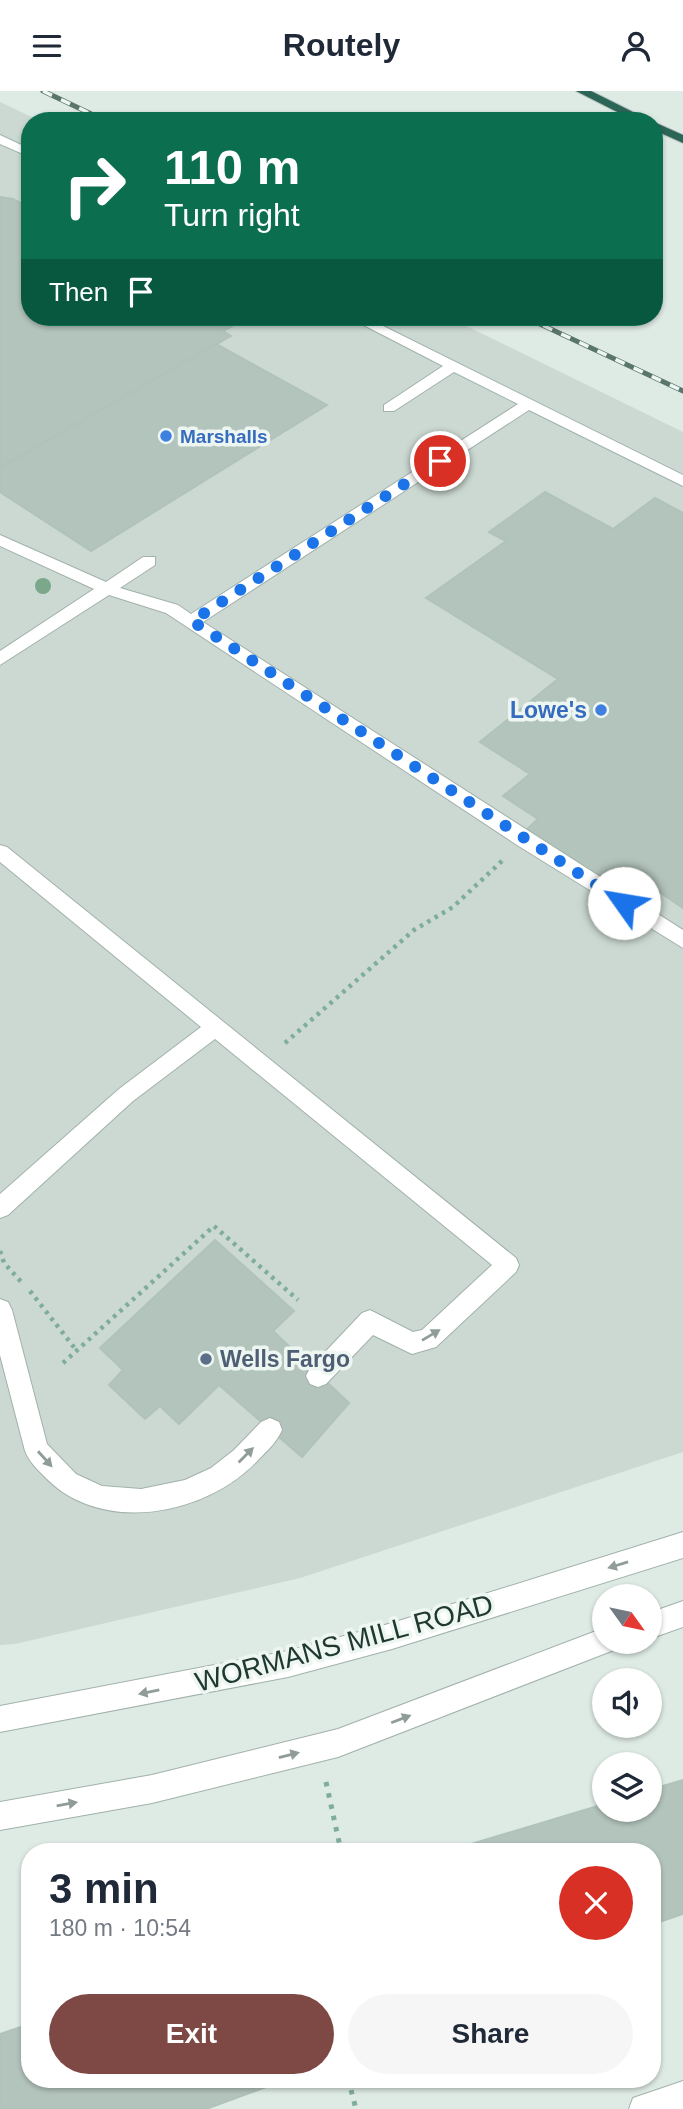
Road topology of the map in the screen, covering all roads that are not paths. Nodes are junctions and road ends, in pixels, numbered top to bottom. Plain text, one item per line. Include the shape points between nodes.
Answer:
1 (582, 91) edge
2 (626, 112) edge
3 (663, 129) edge
4 (0, 139) edge
5 (683, 139) edge
6 (21, 149) edge
7 (373, 326) edge
8 (453, 366) junction
9 (528, 404) junction
10 (389, 408) dead end
11 (683, 481) edge
12 (0, 540) edge
13 (149, 561) dead end
14 (107, 589) junction
15 (192, 621) junction
16 (0, 659) edge
17 (0, 852) edge
18 (683, 940) edge
19 (214, 1028) junction
20 (0, 1207) edge
21 (3, 1321) edge
22 (318, 1376) dead end
23 (270, 1430) dead end
24 (683, 1545) edge
25 (683, 1614) edge
26 (662, 1621) edge
27 (592, 1646) edge
28 (0, 1719) edge
29 (0, 1816) edge
30 (683, 2096) edge
31 (644, 2109) edge

1 - 2 highway
3 - 5 highway
4 - 6 street
7 - 8 street
8 - 9 street
8 - 10 street
9 - 11 street
9 - 15 street
12 - 14 street
13 - 14 street
14 - 15 street via 172,609
14 - 16 street
15 - 18 street
17 - 19 street
19 - 20 street via 126,1095
22 -> 19 street via 370,1321 412,1343 428,1339 508,1265
21 -> 23 street via 37,1451 67,1483 102,1498 141,1501 185,1492 220,1477
24 -> 28 street, WORMANS MILL ROAD via 288,1664
25 - 26 street
29 -> 27 street via 152,1789 338,1743
30 - 31 street

